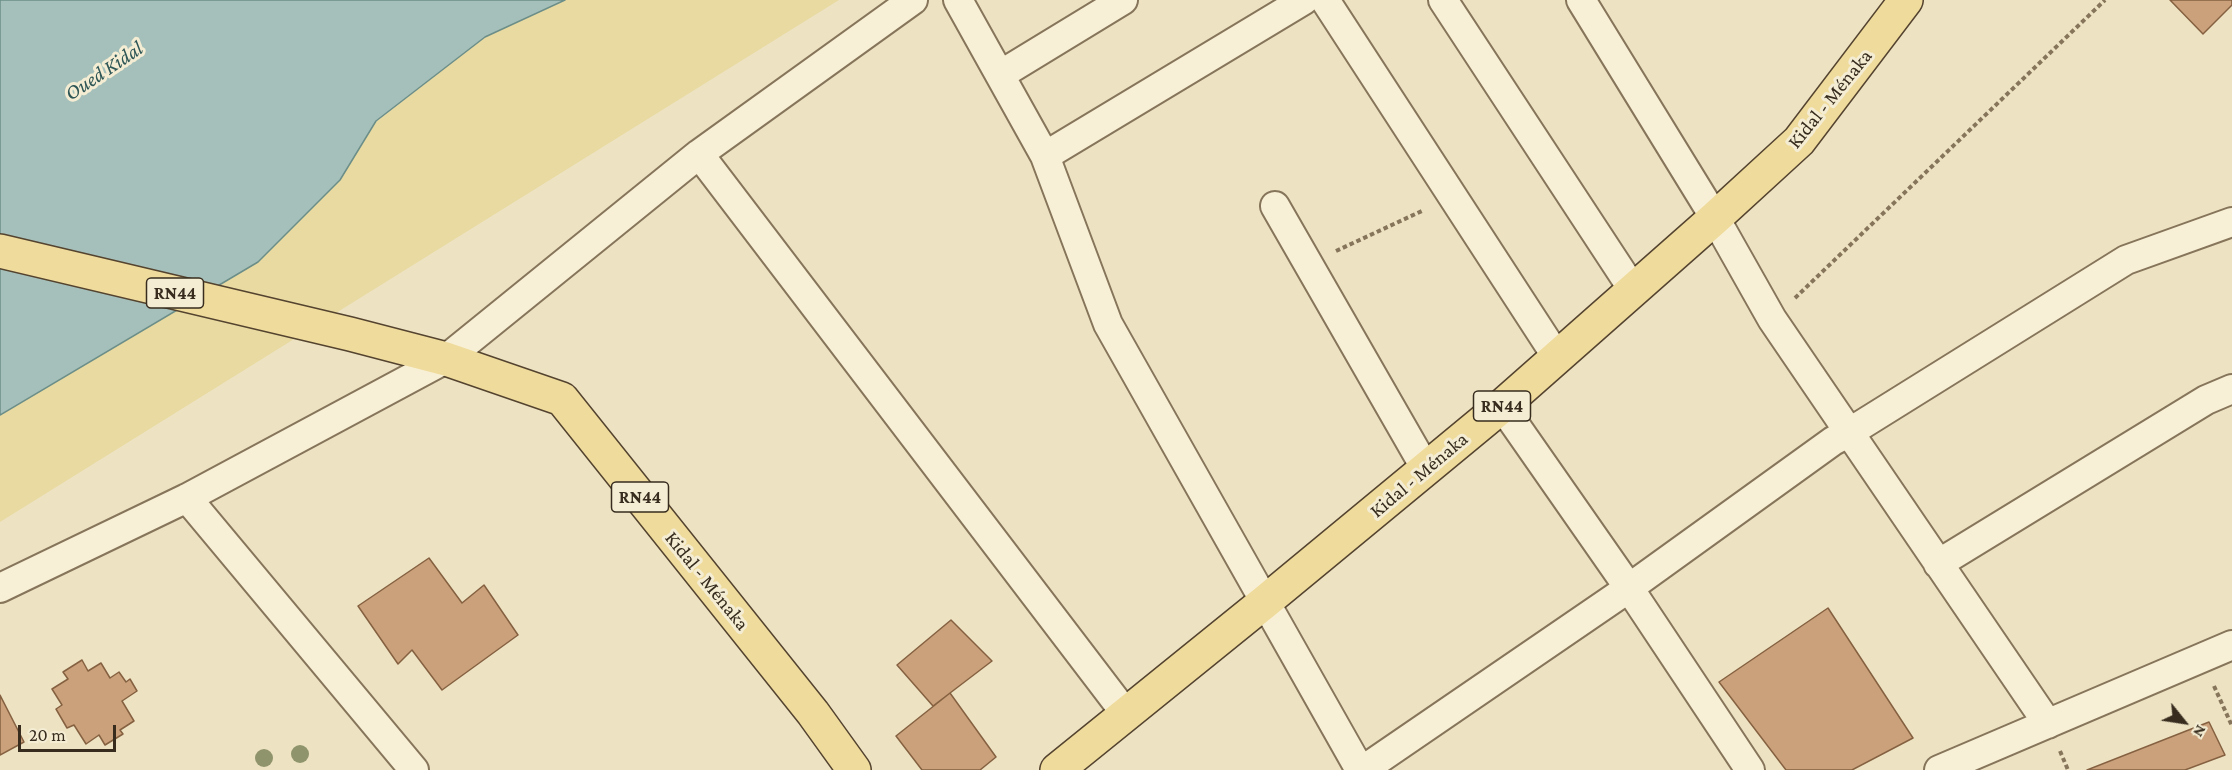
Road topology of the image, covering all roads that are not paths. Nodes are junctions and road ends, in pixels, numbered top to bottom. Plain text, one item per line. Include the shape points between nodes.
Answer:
1 (913, 0) edge
2 (958, 0) edge
3 (1123, 0) edge
4 (1304, 0) edge
5 (1325, 0) edge
6 (1443, 0) edge
7 (1581, 0) edge
8 (1906, 0) edge
9 (1000, 75) junction
10 (699, 154) junction
11 (1045, 156) junction
12 (1275, 206) dead end
13 (1715, 218) junction
14 (2232, 222) edge
15 (0, 251) edge
16 (1634, 291) junction
17 (1557, 357) junction
18 (446, 359) junction
19 (2232, 389) edge
20 (1502, 406) junction
21 (1851, 432) junction
22 (1426, 469) junction
23 (187, 498) junction
24 (1938, 564) junction
25 (0, 588) edge
26 (1629, 588) junction
27 (1266, 601) junction
28 (2232, 645) edge
29 (1126, 714) junction
30 (2048, 724) junction
31 (414, 770) edge
32 (854, 770) edge
33 (1057, 770) edge
34 (1361, 770) edge
35 (1750, 770) edge
36 (1939, 770) edge

1 - 10 street
2 - 9 street
3 - 9 street
4 - 11 street
5 - 17 street
6 - 16 street
7 - 13 street
8 - 13 main road, Kidal - Ménaka / RN44 via 1799,141
9 - 11 street
10 - 18 street
10 - 29 street
11 - 27 street via 1108,324
12 - 22 street
13 - 16 main road, Kidal - Ménaka / RN44
13 - 21 street via 1773,319
14 - 21 street via 2126,260
15 - 18 main road, Kidal - Ménaka / RN44
16 - 17 main road, Kidal - Ménaka / RN44
17 - 20 main road, Kidal - Ménaka / RN44
18 - 23 street
18 - 32 main road, Kidal - Ménaka / RN44 via 562,399 813,713
19 - 24 street via 2206,400
20 - 22 main road, Kidal - Ménaka / RN44
20 - 26 street
21 - 24 street
21 - 26 street
22 - 27 main road, Kidal - Ménaka / RN44
23 - 25 street
23 - 31 street
24 - 30 street
26 - 34 street
26 - 35 street
27 - 29 main road, Kidal - Ménaka / RN44
27 - 34 street
28 - 30 street
29 - 33 main road, Kidal - Ménaka / RN44
30 - 36 street

